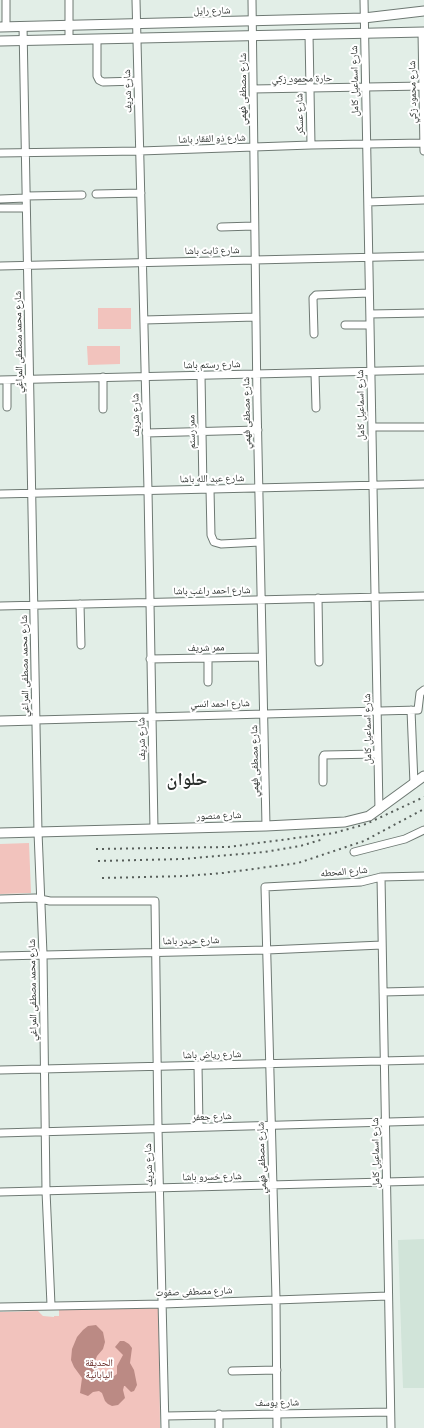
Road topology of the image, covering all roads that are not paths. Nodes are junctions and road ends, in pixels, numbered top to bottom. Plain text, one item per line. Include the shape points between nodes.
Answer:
1 (6, 0) edge
2 (68, 0) edge
3 (136, 0) edge
4 (252, 0) edge
5 (364, 0) edge
6 (424, 11) edge
7 (364, 18) junction
8 (252, 21) junction
9 (137, 24) junction
10 (69, 25) junction
11 (23, 26) junction
12 (3, 27) edge
13 (423, 32) edge
14 (364, 33) junction
15 (309, 34) junction
16 (253, 36) junction
17 (137, 38) junction
18 (69, 39) junction
19 (97, 39) junction
20 (23, 40) junction
21 (0, 41) edge
22 (138, 81) junction
23 (424, 86) edge
24 (365, 87) junction
25 (310, 88) junction
26 (253, 90) junction
27 (424, 143) edge
28 (366, 144) junction
29 (311, 145) junction
30 (253, 147) junction
31 (140, 151) junction
32 (424, 151) edge
33 (0, 153) edge
34 (25, 153) junction
35 (96, 194) dead end
36 (141, 194) junction
37 (82, 195) dead end
38 (26, 197) junction
39 (0, 199) edge
40 (424, 200) edge
41 (368, 202) junction
42 (0, 208) edge
43 (26, 208) junction
44 (254, 226) junction
45 (221, 227) dead end
46 (424, 256) edge
47 (369, 257) junction
48 (255, 260) junction
49 (143, 262) junction
50 (27, 265) junction
51 (0, 266) edge
52 (369, 294) junction
53 (424, 313) edge
54 (370, 314) junction
55 (256, 317) junction
56 (144, 320) junction
57 (344, 325) dead end
58 (370, 325) junction
59 (314, 334) dead end
60 (424, 370) edge
61 (371, 371) junction
62 (315, 372) junction
63 (257, 374) junction
64 (201, 375) junction
65 (145, 376) junction
66 (103, 377) junction
67 (3, 380) edge
68 (30, 380) junction
69 (7, 407) dead end
70 (103, 408) dead end
71 (316, 408) dead end
72 (372, 427) junction
73 (424, 427) edge
74 (258, 430) junction
75 (202, 431) junction
76 (146, 433) junction
77 (373, 484) junction
78 (424, 484) edge
79 (259, 488) junction
80 (206, 489) junction
81 (148, 490) junction
82 (32, 493) junction
83 (0, 494) edge
84 (260, 542) junction
85 (424, 596) edge
86 (375, 597) junction
87 (318, 598) junction
88 (261, 600) junction
89 (150, 602) junction
90 (80, 604) junction
91 (34, 605) junction
92 (0, 606) edge
93 (81, 645) dead end
94 (262, 657) junction
95 (208, 658) junction
96 (150, 659) junction
97 (319, 662) dead end
98 (208, 682) dead end
99 (424, 690) edge
100 (377, 711) junction
101 (418, 711) edge
102 (264, 714) junction
103 (151, 716) junction
104 (36, 720) junction
105 (0, 721) edge
106 (378, 754) junction
107 (424, 776) edge
108 (323, 782) dead end
109 (414, 784) junction
110 (379, 810) junction
111 (266, 826) junction
112 (154, 829) junction
113 (424, 830) edge
114 (38, 832) junction
115 (0, 833) edge
116 (354, 852) dead end
117 (424, 876) edge
118 (381, 877) junction
119 (265, 887) joint
120 (0, 899) edge
121 (40, 899) junction
122 (382, 945) junction
123 (267, 950) junction
124 (156, 952) junction
125 (43, 954) junction
126 (0, 956) edge
127 (424, 991) edge
128 (383, 992) junction
129 (424, 1060) edge
130 (384, 1061) junction
131 (269, 1064) junction
132 (198, 1065) junction
133 (157, 1066) junction
134 (44, 1069) junction
135 (0, 1070) edge
136 (424, 1121) edge
137 (385, 1122) junction
138 (270, 1125) junction
139 (199, 1127) junction
140 (158, 1128) junction
141 (45, 1132) junction
142 (0, 1133) edge
143 (386, 1182) junction
144 (424, 1182) edge
145 (272, 1185) junction
146 (160, 1188) junction
147 (46, 1191) junction
148 (0, 1192) edge
149 (388, 1296) junction
150 (276, 1299) junction
151 (163, 1304) junction
152 (51, 1305) junction
153 (0, 1307) edge
154 (276, 1370) junction
155 (232, 1371) dead end
156 (390, 1412) junction
157 (218, 1414) junction
158 (276, 1414) junction
159 (165, 1416) junction
160 (165, 1428) edge
161 (219, 1428) edge
162 (277, 1428) edge
163 (391, 1428) edge

1 - 12 street
2 - 10 street
3 - 9 street, شارع شريف
4 - 8 street, شارع مصطفى فهمي
5 - 7 street, شارع اسماعيل كامل
6 - 7 street, شارع رايل
7 - 8 street, شارع رايل
7 - 14 street, شارع اسماعيل كامل
8 - 9 street, شارع رايل
8 - 16 street, شارع مصطفى فهمي
9 - 10 street, شارع رايل
9 - 17 street, شارع شريف
10 - 11 street, شارع رايل
10 - 18 street
11 - 12 street, شارع رايل
11 - 20 street, شارع محمد مصطفى المراغي
13 - 14 street
13 - 23 street, شارع محمود زكي
14 - 15 street
14 - 24 street, شارع اسماعيل كامل
15 - 16 street
15 - 25 street, شارع عسكر
16 - 17 street
16 - 26 street, شارع مصطفى فهمي
17 - 19 street
17 - 22 street, شارع شريف
18 - 19 street
18 - 20 street
19 - 22 street via 99,80
20 - 21 street
20 - 34 street, شارع محمد مصطفى المراغي
22 - 31 street, شارع شريف
23 - 24 street, حارة محمود زكي
23 - 27 street, شارع محمود زكي
24 - 25 street, حارة محمود زكي
24 - 28 street, شارع اسماعيل كامل
25 - 26 street, حارة محمود زكي
25 - 29 street, شارع عسكر
26 - 30 street, شارع مصطفى فهمي
27 - 28 street, شارع ذو الفقار باشا
27 - 32 street, شارع محمود زكي
28 - 29 street, شارع ذو الفقار باشا
28 - 41 street, شارع اسماعيل كامل
29 - 30 street, شارع ذو الفقار باشا
30 - 31 street, شارع ذو الفقار باشا
30 - 44 street, شارع مصطفى فهمي
31 - 34 street, شارع ذو الفقار باشا
31 - 36 street, شارع شريف
33 - 34 street, شارع ذو الفقار باشا
34 - 38 street, شارع محمد مصطفى المراغي
35 - 36 street
36 - 49 street, شارع شريف
37 - 38 street
38 - 39 street
38 - 43 street, شارع محمد مصطفى المراغي
40 - 41 street
41 - 47 street, شارع اسماعيل كامل
42 - 43 street
43 - 50 street, شارع محمد مصطفى المراغي
44 - 45 street
44 - 48 street, شارع مصطفى فهمي
46 - 47 street, شارع ثابت باشا
47 - 48 street, شارع ثابت باشا
47 - 52 street, شارع اسماعيل كامل
48 - 49 street, شارع ثابت باشا
48 - 55 street, شارع مصطفى فهمي
49 - 50 street, شارع ثابت باشا
49 - 56 street, شارع شريف
50 - 51 street, شارع ثابت باشا
50 - 68 street, شارع محمد مصطفى المراغي
52 - 54 street, شارع اسماعيل كامل
52 - 59 street via 316,294
53 - 54 street
54 - 58 street, شارع اسماعيل كامل
55 - 56 street
55 - 63 street, شارع مصطفى فهمي
56 - 65 street, شارع شريف
57 - 58 street
58 - 61 street, شارع اسماعيل كامل
60 - 61 street, شارع رستم باشا
61 - 62 street, شارع رستم باشا
61 - 72 street, شارع اسماعيل كامل
62 - 63 street, شارع رستم باشا
62 - 71 street
63 - 64 street, شارع رستم باشا
63 - 74 street, شارع مصطفى فهمي
64 - 65 street, شارع رستم باشا
64 - 75 street, ممر رستم
65 - 66 street, شارع رستم باشا
65 - 76 street, شارع شريف
66 - 68 street, شارع رستم باشا
66 - 70 street
67 - 68 street, شارع رستم باشا
67 - 69 street
68 - 82 street, شارع محمد مصطفى المراغي
72 - 73 street
72 - 77 street, شارع اسماعيل كامل
74 - 75 street
74 - 79 street, شارع مصطفى فهمي
75 - 76 street
75 - 80 street, ممر رستم
76 - 81 street, شارع شريف
77 - 78 street, شارع عبد الله باشا
77 - 79 street, شارع عبد الله باشا
77 - 86 street, شارع اسماعيل كامل
79 - 80 street, شارع عبد الله باشا
79 - 84 street, شارع مصطفى فهمي
80 - 81 street, شارع عبد الله باشا
80 - 84 street, ممر رستم via 214,542
81 - 82 street, شارع عبد الله باشا
81 - 89 street, شارع شريف
82 - 83 street, شارع عبد الله باشا
82 - 91 street, شارع محمد مصطفى المراغي
84 - 88 street, شارع مصطفى فهمي
85 - 86 street, شارع احمد راغب باشا
86 - 87 street, شارع احمد راغب باشا
86 - 100 street, شارع اسماعيل كامل
87 - 88 street, شارع احمد راغب باشا
87 - 97 street
88 - 89 street, شارع احمد راغب باشا
88 - 94 street, شارع مصطفى فهمي
89 - 90 street, شارع احمد راغب باشا
89 - 96 street, شارع شريف
90 - 91 street, شارع احمد راغب باشا
90 - 93 street
91 - 92 street, شارع احمد راغب باشا
91 - 104 street, شارع محمد مصطفى المراغي
94 - 95 street, ممر شريف
94 - 102 street, شارع مصطفى فهمي
95 - 96 street, ممر شريف
95 - 98 street
96 - 103 street, شارع شريف
99 - 101 street via 420,693
100 - 101 street, شارع احمد انسي
100 - 102 street, شارع احمد انسي
100 - 106 street, شارع اسماعيل كامل
101 - 109 street
102 - 103 street, شارع احمد انسي
102 - 111 street, شارع مصطفى فهمي
103 - 104 street, شارع احمد انسي
103 - 112 street, شارع شريف
104 - 105 street, شارع احمد انسي
104 - 114 street, شارع محمد مصطفى المراغي
106 - 108 street via 324,755
106 - 110 street, شارع اسماعيل كامل
107 - 109 street, شارع منصور
109 - 110 street, شارع منصور
110 - 111 street, شارع منصور via 345,822
111 - 112 street, شارع منصور
112 - 114 street, شارع منصور
113 - 116 street via 405,839
114 - 115 street, شارع منصور
114 - 121 street, شارع محمد مصطفى المراغي
117 - 118 street, شارع المحطه
118 - 119 street, شارع المحطه via 361,882
118 - 122 street, شارع اسماعيل كامل
119 - 123 street, شارع مصطفى فهمي
120 - 121 street
121 - 124 street, شارع شريف via 155,901
121 - 125 street, شارع محمد مصطفى المراغي
122 - 123 street, شارع حيدر باشا
122 - 128 street, شارع اسماعيل كامل
123 - 124 street, شارع حيدر باشا
123 - 131 street, شارع مصطفى فهمي
124 - 125 street, شارع حيدر باشا
124 - 133 street, شارع شريف
125 - 126 street, شارع حيدر باشا
125 - 134 street, شارع محمد مصطفى المراغي
127 - 128 street
128 - 130 street, شارع اسماعيل كامل
129 - 130 street, شارع رياض باشا
130 - 131 street, شارع رياض باشا
130 - 137 street, شارع اسماعيل كامل
131 - 132 street, شارع رياض باشا
131 - 138 street, شارع مصطفى فهمي
132 - 133 street, شارع رياض باشا
132 - 139 street
133 - 134 street, شارع رياض باشا
133 - 140 street, شارع شريف
134 - 135 street, شارع رياض باشا
134 - 141 street, شارع محمد مصطفى المراغي
136 - 137 street, شارع جعفر
137 - 138 street, شارع جعفر
137 - 143 street, شارع اسماعيل كامل
138 - 139 street, شارع جعفر
138 - 145 street, شارع مصطفى فهمي
139 - 140 street, شارع جعفر
140 - 141 street, شارع جعفر
140 - 146 street, شارع شريف
141 - 142 street, شارع جعفر
141 - 147 street, شارع محمد مصطفى المراغي
143 - 144 street, شارع خسرو باشا
143 - 145 street, شارع خسرو باشا
143 - 149 street, شارع اسماعيل كامل
145 - 146 street, شارع خسرو باشا
145 - 150 street, شارع مصطفى فهمي
146 - 147 street, شارع خسرو باشا
146 - 151 street, شارع شريف
147 - 148 street, شارع خسرو باشا
147 - 152 street, شارع محمد مصطفى المراغي
149 - 150 street, شارع مصطفى صفوت
149 - 156 street, شارع اسماعيل كامل
150 - 151 street, شارع مصطفى صفوت
150 - 154 street, شارع مصطفى فهمي
151 - 152 street, شارع مصطفى صفوت
151 - 159 street, شارع شريف
152 - 153 street, شارع مصطفى صفوت
154 - 155 street
154 - 158 street, شارع مصطفى فهمي
156 - 158 street, شارع يوسف
156 - 163 street, شارع اسماعيل كامل
157 - 158 street, شارع يوسف
157 - 159 street, شارع يوسف
157 - 161 street
158 - 162 street, شارع مصطفى فهمي
159 - 160 street, شارع شريف

